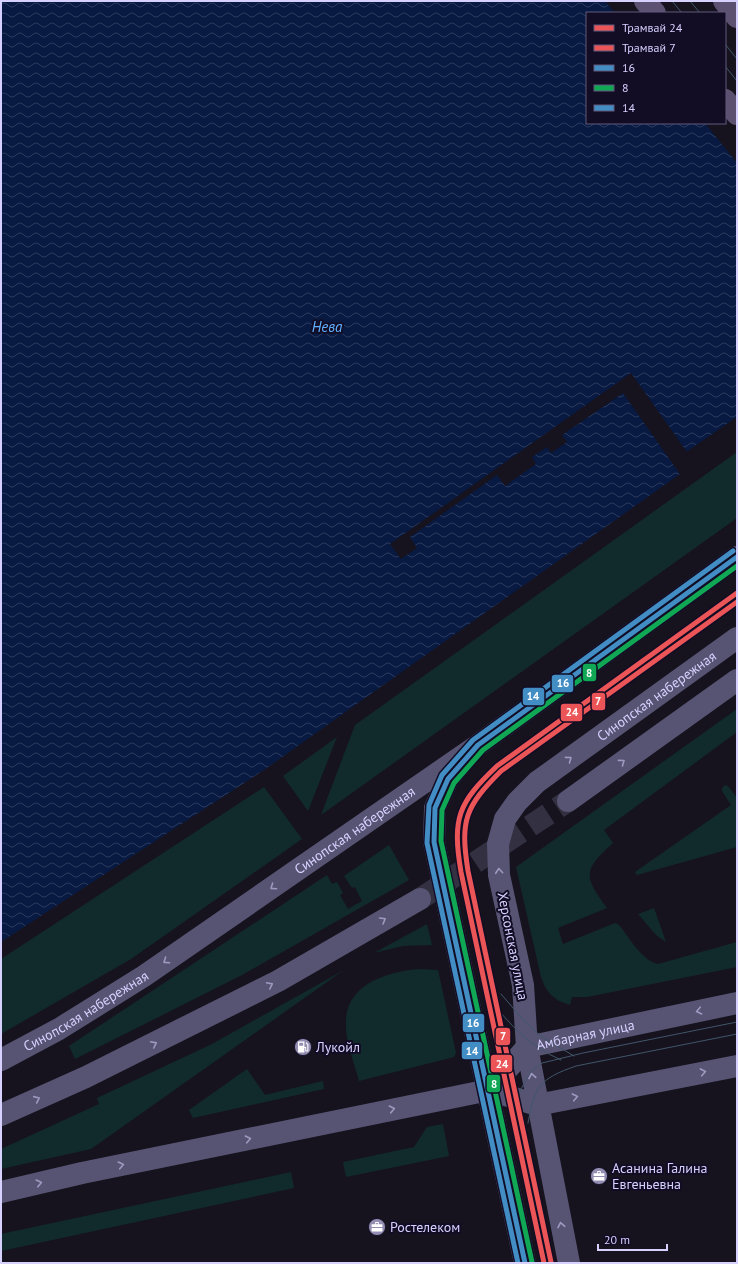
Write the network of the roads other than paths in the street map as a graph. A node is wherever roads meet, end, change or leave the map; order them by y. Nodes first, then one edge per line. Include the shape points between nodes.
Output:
1 (645, 1) edge
2 (724, 1) edge
3 (654, 12) edge
4 (737, 17) edge
5 (726, 101) edge
6 (737, 114) edge
7 (737, 557) edge
8 (737, 638) edge
9 (737, 680) edge
10 (478, 745) junction
11 (537, 782) joint
12 (568, 801) tunnel mouth
13 (420, 899) tunnel mouth
14 (737, 1003) edge
15 (527, 1047) junction
16 (1, 1060) edge
17 (737, 1066) edge
18 (489, 1090) junction
19 (537, 1105) junction
20 (1, 1114) edge
21 (1, 1192) edge
22 (525, 1263) edge
23 (569, 1263) edge

1 - 3 main road
2 - 4 main road
5 - 6 main road
7 - 10 main road, Синопская набережная
11 -> 8 main road, Синопская набережная
12 -> 9 main road
10 -> 16 main road, Синопская набережная via 144,976 59,1029
10 - 18 main road via 448,779 435,808 434,842
15 -> 11 main road, Херсонская улица via 523,985 499,875 498,844 505,819 516,802
20 -> 13 main road via 93,1074 278,981
14 -> 15 main road, Амбарная улица
15 - 18 main road, Амбарная улица
19 -> 15 main road, Херсонская улица
19 -> 17 main road
18 - 19 main road
21 -> 18 main road via 82,1173
18 - 22 main road
23 -> 19 main road, Херсонская улица

